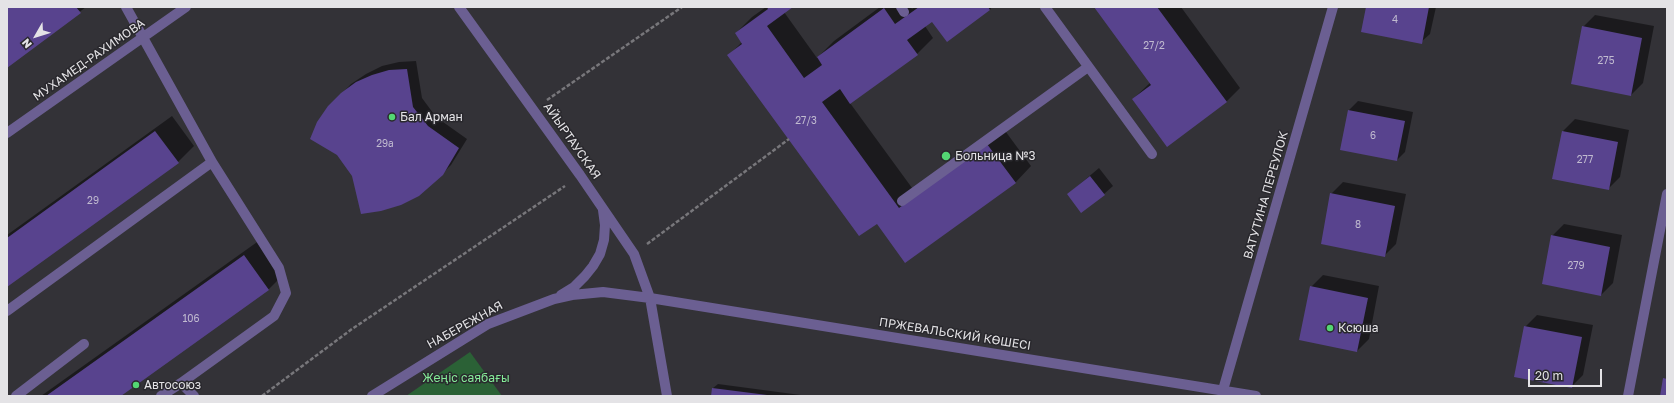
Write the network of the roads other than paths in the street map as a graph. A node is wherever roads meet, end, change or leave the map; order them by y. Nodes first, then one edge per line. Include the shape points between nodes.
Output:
1 (126, 7) edge
2 (186, 7) edge
3 (458, 7) edge
4 (1045, 7) edge
5 (1334, 7) edge
6 (143, 37) junction
7 (1088, 67) junction
8 (7, 133) edge
9 (1152, 154) dead end
10 (212, 162) junction
11 (1667, 194) edge
12 (902, 201) dead end
13 (603, 208) junction
14 (554, 298) junction
15 (650, 298) junction
16 (7, 311) edge
17 (84, 344) dead end
18 (181, 383) junction
19 (1223, 390) junction
20 (16, 396) edge
21 (161, 396) edge
22 (194, 396) edge
23 (372, 396) edge
24 (667, 396) edge
25 (1256, 396) edge
26 (1628, 396) edge

1 - 6 street
2 - 6 street, МУХАМЕД-РАХИМОВА
3 - 13 street, АЙЫРТАУСКАЯ
4 - 7 street
5 - 19 street, ВАТУТИНА ПЕРЕУЛОК
6 - 8 street, МУХАМЕД-РАХИМОВА
6 - 10 street
7 - 9 street
7 - 12 street
10 - 16 street
10 - 18 street via 279,268 286,293 274,316
11 - 26 street
13 - 14 street via 604,240 593,266 574,287
13 - 15 street, АЙЫРТАУСКАЯ via 634,254
14 - 15 street, НАБЕРЕЖНАЯ via 603,292
14 - 23 street, НАБЕРЕЖНАЯ via 488,324
15 - 19 street, ПРЖЕВАЛЬСКИЙ КӨШЕСІ
15 - 24 street, АЙЫРТАУСКАЯ
17 - 20 street
18 - 21 street
18 - 22 street
19 - 25 street, ПРЖЕВАЛЬСКИЙ КӨШЕСІ

